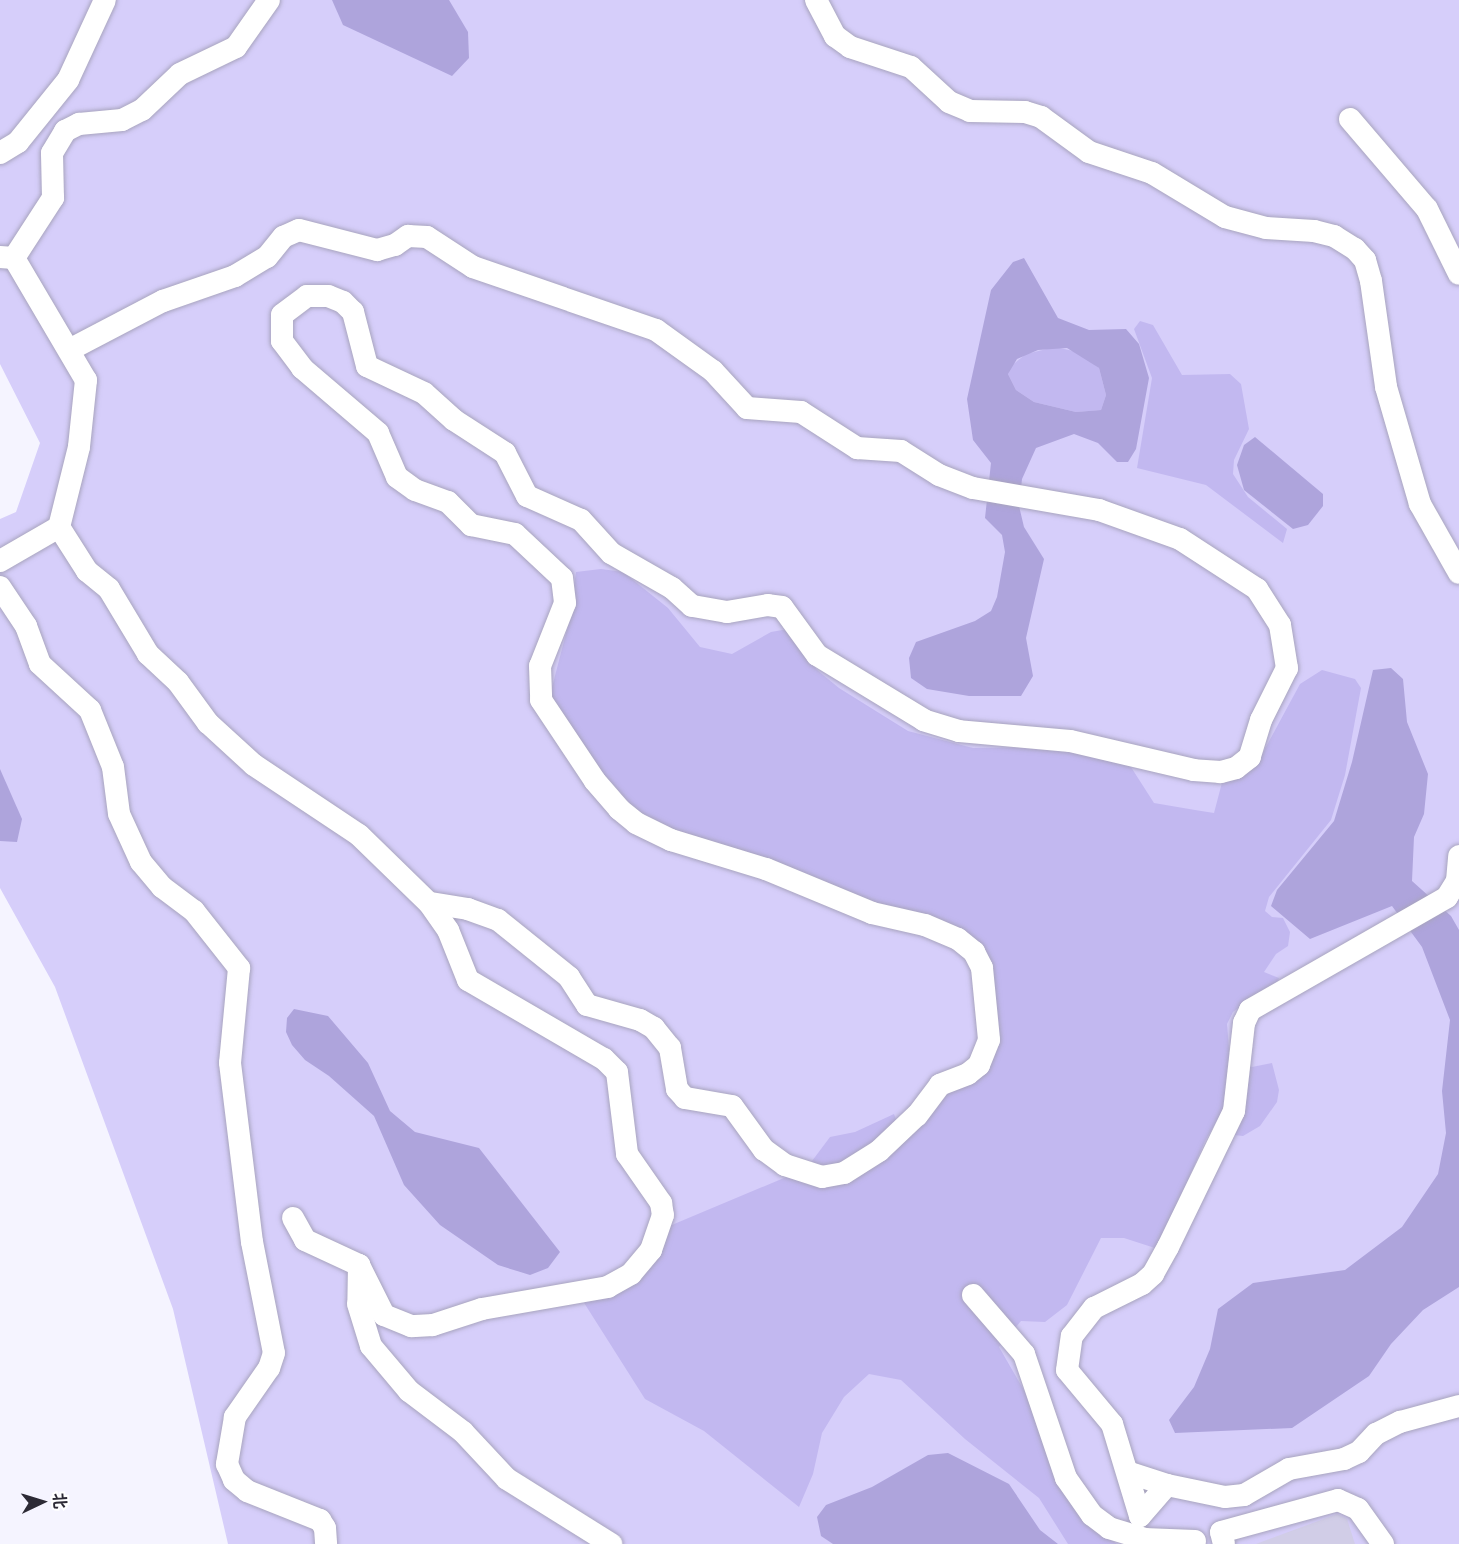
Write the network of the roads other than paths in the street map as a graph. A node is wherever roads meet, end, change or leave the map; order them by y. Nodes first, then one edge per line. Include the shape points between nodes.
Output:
1 (105, 0) edge
2 (269, 0) edge
3 (816, 0) edge
4 (1350, 119) dead end
5 (0, 153) edge
6 (7, 258) edge
7 (1459, 274) edge
8 (71, 350) junction
9 (59, 527) junction
10 (0, 561) edge
11 (1459, 573) edge
12 (0, 586) edge
13 (1459, 856) edge
14 (429, 903) junction
15 (293, 1218) dead end
16 (359, 1265) junction
17 (973, 1295) dead end
18 (1459, 1406) edge
19 (1130, 1473) junction
20 (1167, 1485) junction
21 (1222, 1538) edge
22 (1196, 1542) edge
23 (326, 1544) edge
24 (611, 1544) edge
25 (1383, 1544) edge

1 - 5 lane via 69,80 18,142
2 - 6 lane via 236,47 180,74 142,110 122,120 79,124 65,131 52,153 53,198
3 - 11 lane via 835,36 850,47 910,67 950,102 970,111 1025,112 1041,117 1089,153 1152,174 1225,217 1266,228 1324,233 1356,249 1365,260 1371,281 1386,387 1420,504
4 - 7 lane via 1427,209
6 - 8 lane
8 - 9 lane via 86,380 79,447
8 - 14 lane via 163,301 235,276 267,257 283,237 299,230 377,250 408,236 427,237 473,267 656,330 713,371 747,408 801,412 857,448 901,451 939,474 973,488 1099,510 1180,539 1257,589 1280,625 1287,668 1261,720 1250,757 1236,768 1221,772 1194,770 1070,741 959,731 924,720 818,655 782,607 768,605 727,612 692,606 672,588 611,553 581,520 527,496 505,453 454,420 424,393 367,366 353,312 328,296 307,296 282,315 282,341 302,368 378,433 397,477 415,490 448,502 471,525 515,534 562,578 566,603 540,666 541,700 595,782 619,809 636,823 671,840 766,869 872,913 925,925 958,939 974,952 982,968 989,1040 979,1065 940,1085 917,1116 879,1151 844,1173 822,1177 785,1165 764,1150 732,1106 685,1098 677,1089 670,1048 654,1028 640,1020 587,1005 569,977 498,920 468,909
9 - 10 lane
9 - 14 lane via 87,571 109,589 148,654 178,682 208,723 254,765 359,835
12 - 23 lane via 26,626 40,664 90,710 113,767 119,814 141,862 162,887 194,911 239,968 230,1064 252,1242 274,1353 235,1417 227,1464 234,1480 247,1491 320,1520
13 - 19 lane via 1457,881 1447,897 1250,1010 1244,1023 1234,1111 1153,1274 1142,1284 1094,1308 1072,1336 1067,1370 1112,1424
14 - 16 lane via 448,930 468,980 604,1059 617,1071 627,1155 661,1203 662,1225 651,1250 631,1274 608,1287 483,1309 433,1325 402,1324 384,1315
15 - 16 lane via 305,1240
16 - 24 lane via 357,1304 371,1346 408,1391 463,1432 507,1479
17 - 22 lane via 1024,1354 1066,1478 1092,1515 1109,1528 1144,1539
18 - 20 lane via 1401,1422 1376,1434 1359,1452 1344,1459 1289,1469 1244,1495 1225,1497
19 - 20 lane
19 - 20 lane via 1140,1516
21 - 22 lane
21 - 25 lane via 1338,1500 1358,1509

